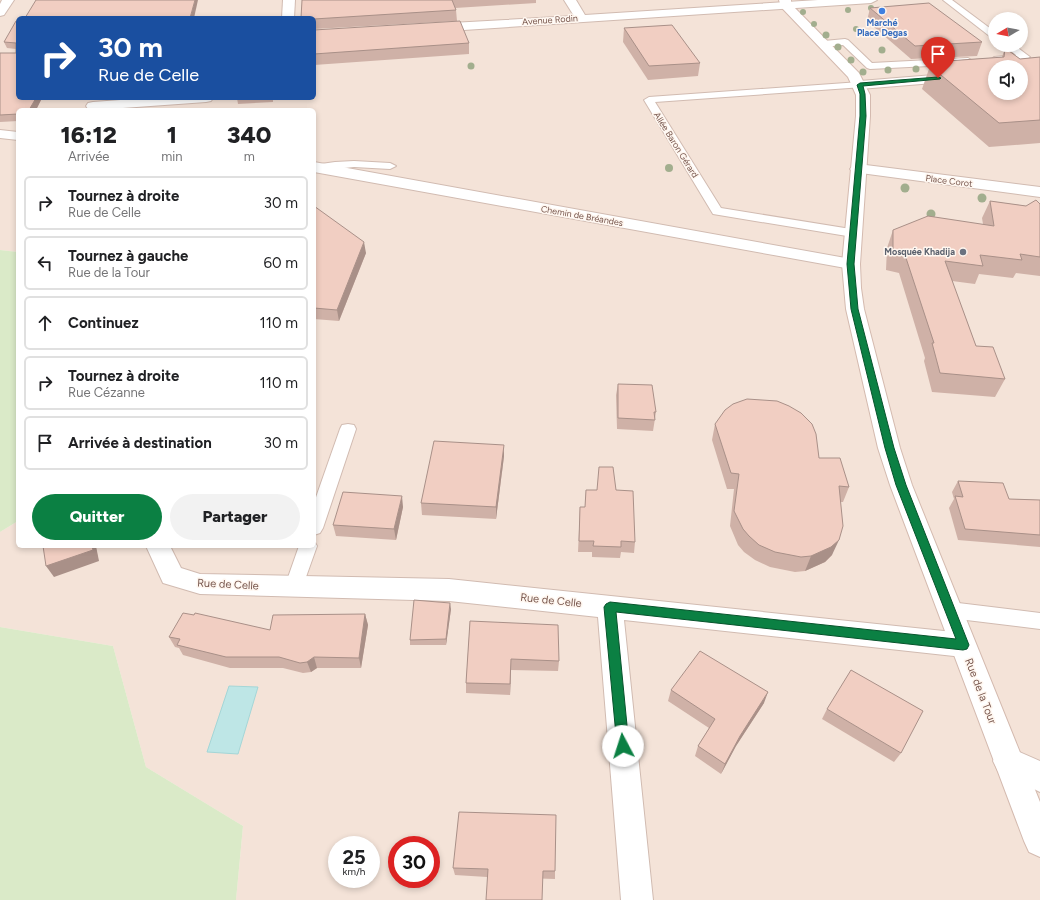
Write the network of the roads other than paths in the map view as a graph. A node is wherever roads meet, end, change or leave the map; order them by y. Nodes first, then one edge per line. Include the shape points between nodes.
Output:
1 (289, 0) edge
2 (570, 0) edge
3 (871, 0) edge
4 (947, 0) edge
5 (5, 1) edge
6 (851, 1) edge
7 (785, 2) edge
8 (0, 13) edge
9 (288, 16) edge
10 (581, 18) junction
11 (420, 28) edge
12 (988, 31) edge
13 (824, 44) junction
14 (1018, 52) edge
15 (988, 75) edge
16 (860, 85) junction
17 (178, 100) edge
18 (93, 106) dead end
19 (0, 134) edge
20 (16, 136) edge
21 (390, 166) dead end
22 (858, 169) junction
23 (316, 170) edge
24 (316, 170) edge
25 (1040, 192) edge
26 (853, 233) junction
27 (851, 264) junction
28 (348, 429) dead end
29 (316, 522) edge
30 (159, 548) edge
31 (307, 548) edge
32 (294, 586) junction
33 (610, 607) junction
34 (950, 610) junction
35 (1040, 621) edge
36 (963, 645) junction
37 (1008, 761) junction
38 (1040, 777) edge
39 (1040, 841) edge
40 (637, 900) edge

1 - 9 street
2 - 10 street
3 - 6 street, Avenue Rodin
4 - 12 lane
5 - 8 street
6 - 7 street, Avenue Rodin
7 - 10 street, Avenue Rodin
7 - 13 street
10 - 11 street, Avenue Rodin
13 - 14 lane via 845,42 870,66 1025,57
13 - 16 street
15 - 16 street
16 - 22 street, Rue de la Tour via 863,106
16 - 26 lane, Allée Baron Gérard via 649,100 717,211
17 - 18 street
19 - 20 street
21 - 23 lane via 352,163 333,164
22 - 25 street, Place Corot
22 - 26 street, Rue de la Tour
24 - 27 street, Chemin de Bréandes
26 - 27 street, Rue de la Tour
27 - 34 street, Rue de la Tour via 855,309 889,448
28 - 29 lane
30 - 32 street, Rue de Celle via 172,576 200,584
31 - 32 lane
32 - 33 street, Rue de Celle via 449,590
33 - 36 street, Rue de Celle
33 - 40 street
34 - 35 lane
34 - 36 street, Rue de la Tour
36 - 37 street, Rue de la Tour
37 - 38 street
37 - 39 street, Rue de la Tour

